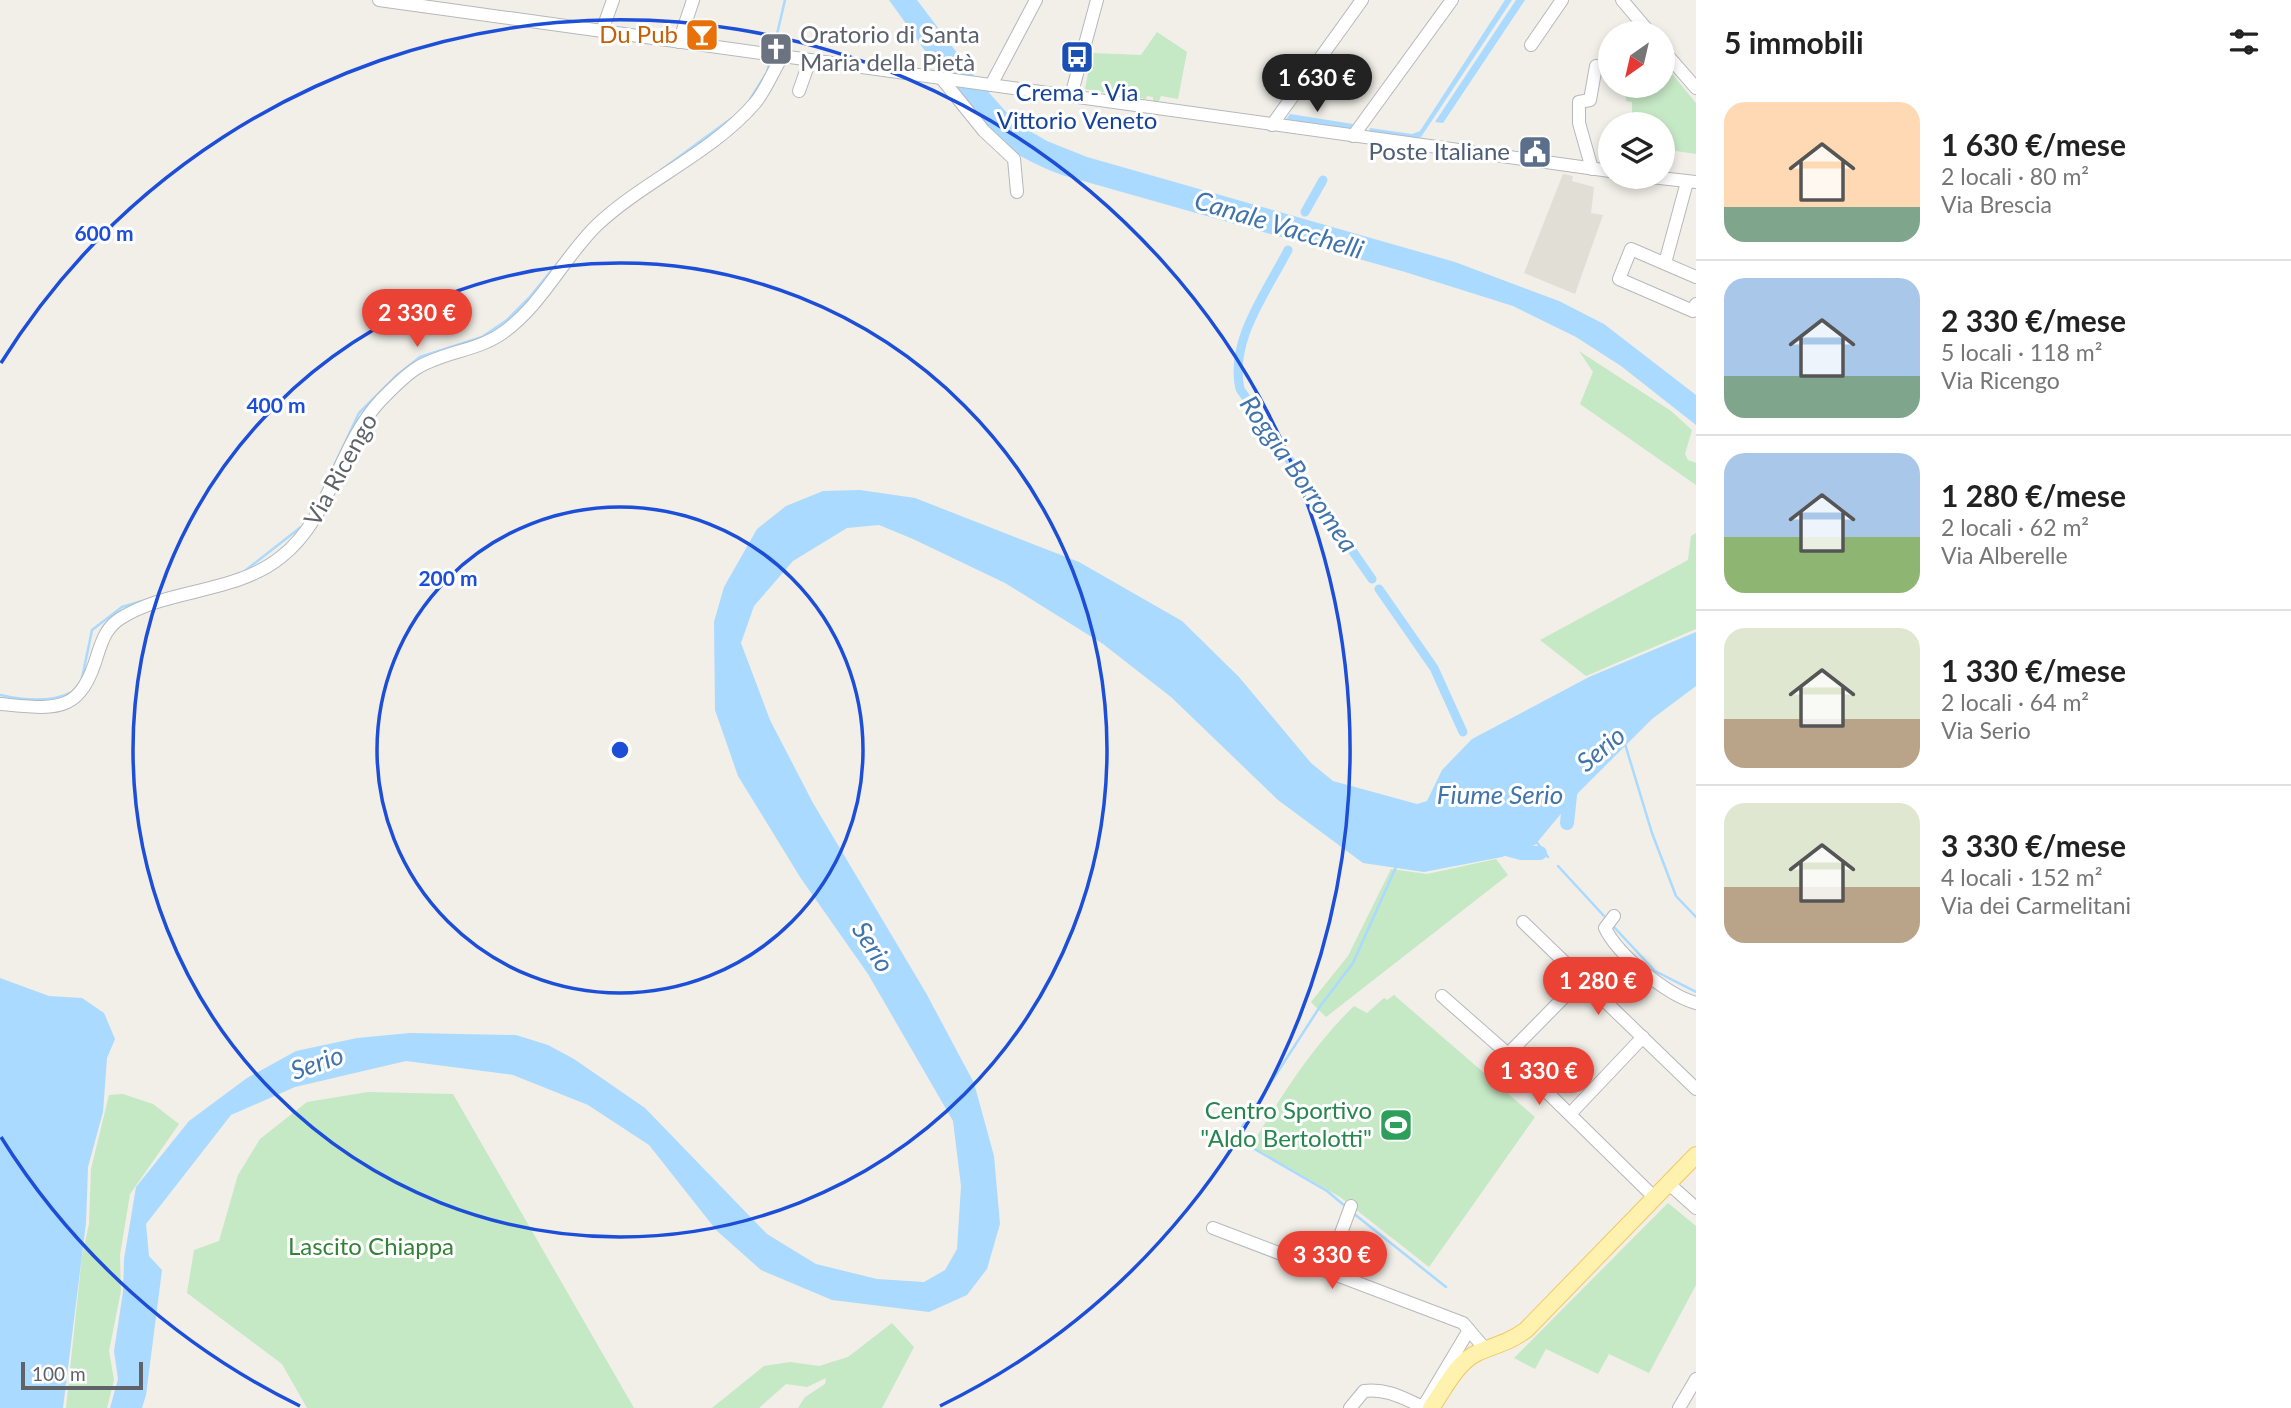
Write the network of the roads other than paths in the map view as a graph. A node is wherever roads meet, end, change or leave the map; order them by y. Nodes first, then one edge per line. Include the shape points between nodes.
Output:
1 (379, 0) edge
2 (613, 0) edge
3 (693, 0) edge
4 (1036, 0) edge
5 (1097, 0) edge
6 (1362, 0) edge
7 (1452, 0) edge
8 (1562, 0) edge
9 (1622, 0) edge
10 (1640, 21) edge
11 (602, 31) junction
12 (679, 42) junction
13 (1531, 46) dead end
14 (782, 57) junction
15 (810, 60) junction
16 (1675, 63) edge
17 (1596, 66) dead end
18 (944, 79) junction
19 (987, 85) junction
20 (1696, 88) edge
21 (799, 91) dead end
22 (1071, 96) junction
23 (1272, 125) junction
24 (1353, 136) junction
25 (1592, 169) junction
26 (1598, 170) edge
27 (1692, 182) edge
28 (1017, 192) dead end
29 (1665, 263) junction
30 (1696, 277) edge
31 (1696, 304) edge
32 (0, 704) edge
33 (1614, 916) dead end
34 (1522, 922) dead end
35 (1583, 978) junction
36 (1442, 996) dead end
37 (1696, 1003) edge
38 (1643, 1037) junction
39 (1508, 1054) junction
40 (1696, 1089) edge
41 (1570, 1114) junction
42 (1696, 1155) edge
43 (1668, 1183) junction
44 (1654, 1197) junction
45 (1696, 1208) edge
46 (1349, 1210) dead end
47 (1213, 1228) dead end
48 (1327, 1271) junction
49 (1469, 1330) junction
50 (1486, 1350) junction
51 (1460, 1359) junction
52 (1695, 1384) edge
53 (1350, 1408) edge
54 (1432, 1408) edge
55 (1679, 1408) edge

1 - 11 street
2 - 11 street
3 - 12 street
4 - 19 street
5 - 22 street
6 - 23 street
7 - 24 street
8 - 13 street
9 - 10 street
11 - 12 street
12 - 14 street
14 - 15 street
14 - 32 street, Via Ricengo via 756,102 596,227 502,334 417,367 381,401 351,442 310,526 279,559 251,575 141,608 120,619 106,631 92,678 79,696 39,708
15 - 18 street
15 - 21 street
16 - 20 street
17 - 25 street via 1590,100 1579,102 1579,122
18 - 19 street
18 - 28 street via 984,131 1014,159
19 - 22 street
22 - 23 street
23 - 24 street
24 - 25 street
25 - 26 street
27 - 29 street
29 - 30 street
29 - 31 street via 1631,249 1619,279 1693,311
33 - 37 street via 1605,928 1619,946 1661,986
34 - 35 street
35 - 38 street
35 - 39 street
36 - 39 street
38 - 40 street
38 - 41 street
39 - 41 street
41 - 44 street
42 - 43 main road
43 - 44 main road
43 - 45 street
44 - 50 main road via 1526,1329 1508,1343
46 - 48 street
47 - 48 street
48 - 49 street via 1463,1323
49 - 50 street
49 - 51 street
50 - 51 main road
51 - 53 street via 1423,1407 1374,1389 1364,1391
51 - 54 main road
52 - 55 street

